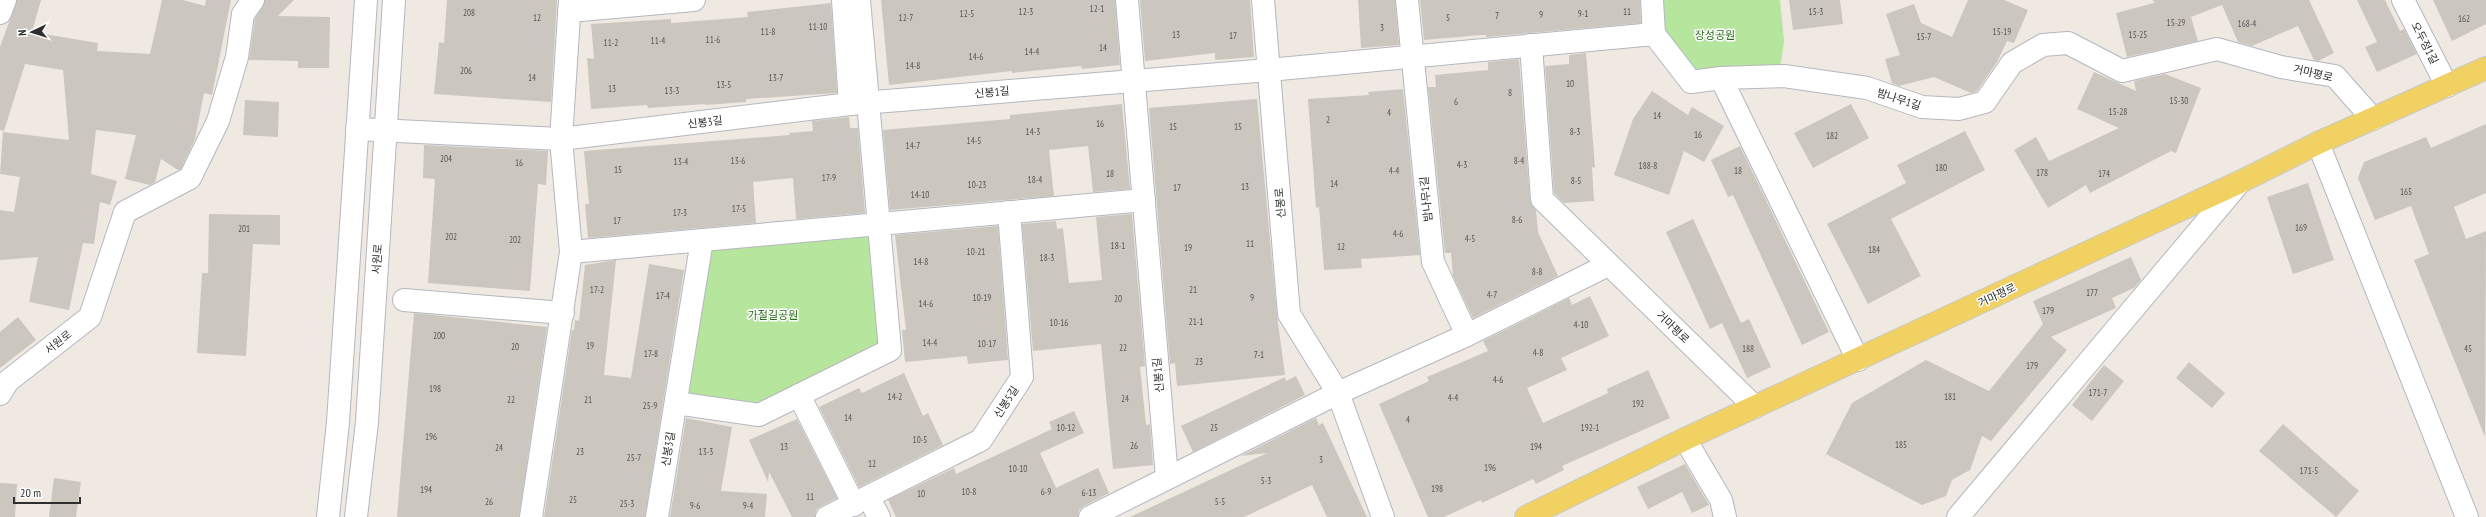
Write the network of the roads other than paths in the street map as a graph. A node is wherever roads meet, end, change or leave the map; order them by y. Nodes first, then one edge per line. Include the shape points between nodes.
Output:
1 (5, 0) edge
2 (253, 0) edge
3 (366, 0) edge
4 (394, 0) edge
5 (694, 0) edge
6 (843, 0) edge
7 (859, 0) edge
8 (1127, 0) edge
9 (1263, 0) edge
10 (1407, 0) edge
11 (1652, 0) edge
12 (2403, 0) edge
13 (570, 6) edge
14 (0, 13) edge
15 (1654, 34) junction
16 (1531, 45) junction
17 (2235, 54) joint
18 (1411, 56) junction
19 (2486, 68) edge
20 (1269, 70) junction
21 (1721, 78) junction
22 (1134, 80) junction
23 (2446, 86) junction
24 (850, 104) junction
25 (2373, 120) junction
26 (357, 128) junction
27 (385, 130) junction
28 (561, 139) junction
29 (2318, 143) junction
30 (2240, 182) junction
31 (1144, 200) junction
32 (1009, 212) junction
33 (879, 223) junction
34 (702, 240) junction
35 (571, 252) junction
36 (1608, 265) junction
37 (404, 300) dead end
38 (563, 313) junction
39 (1467, 335) junction
40 (1858, 360) junction
41 (1338, 393) junction
42 (0, 394) edge
43 (799, 395) junction
44 (676, 403) junction
45 (1755, 407) junction
46 (1685, 439) junction
47 (1167, 478) junction
48 (861, 501) junction
49 (1723, 509) edge
50 (328, 517) edge
51 (356, 517) edge
52 (531, 517) edge
53 (658, 517) edge
54 (827, 517) edge
55 (879, 517) edge
56 (1090, 517) edge
57 (1383, 517) edge
58 (1526, 517) edge
59 (1738, 517) edge
60 (1958, 517) edge
61 (2466, 517) edge

1 - 14 street
2 - 42 street, 서원로 via 243,14 237,57 218,121 190,178 125,212 90,317 8,381
3 - 26 street
4 - 27 street, 서원로
5 - 13 street
6 - 24 street
7 - 33 street
8 - 22 street, 신봉1길
9 - 20 street, 신봉로
10 - 18 street, 밤나무1길
11 - 15 street
12 - 23 street, 오두정1길
13 - 28 street
15 - 16 street
15 - 21 street, 밤나무1길 via 1691,82
16 - 18 street
16 - 36 street via 1542,199
17 - 21 street, 밤나무1길 via 2217,49 2122,71 2068,43 2043,45 2012,63 1986,102 1959,109 1922,107 1867,88 1784,76
17 - 25 street, 거마평로 via 2281,67 2335,76
18 - 20 street
18 - 39 street, 밤나무1길 via 1432,262
19 - 23 main road, 거마평로
20 - 22 street
20 - 41 street, 신봉로 via 1289,314
21 - 40 street
22 - 24 street, 신봉1길
22 - 31 street, 신봉1길
23 - 25 main road, 거마평로
24 - 28 street, 신봉3길
25 - 29 main road, 거마평로
26 - 27 street, 신봉3길
26 - 50 street via 338,422
27 - 28 street, 신봉3길
27 - 51 street, 서원로 via 367,422
28 - 35 street
29 - 30 main road, 거마평로
29 - 61 street
30 - 40 main road, 거마평로
30 - 60 street, 거마평로
31 - 32 street
31 - 47 street, 신봉1길
32 - 33 street
32 - 48 street, 신봉5길 via 1022,378 981,440
33 - 34 street
33 - 43 street via 890,350
34 - 35 street
34 - 44 street, 신봉3길
35 - 38 street
36 - 39 street
36 - 45 street, 거마평로
37 - 38 street
38 - 52 street
39 - 41 street
40 - 45 main road, 거마평로
41 - 47 street
41 - 57 street, 신봉로
43 - 44 street via 759,415
43 - 48 street
44 - 53 street, 신봉3길
45 - 46 main road, 거마평로
46 - 49 street
46 - 58 main road, 거마평로
47 - 56 street
48 - 54 street, 신봉5길
48 - 55 street
49 - 59 street

